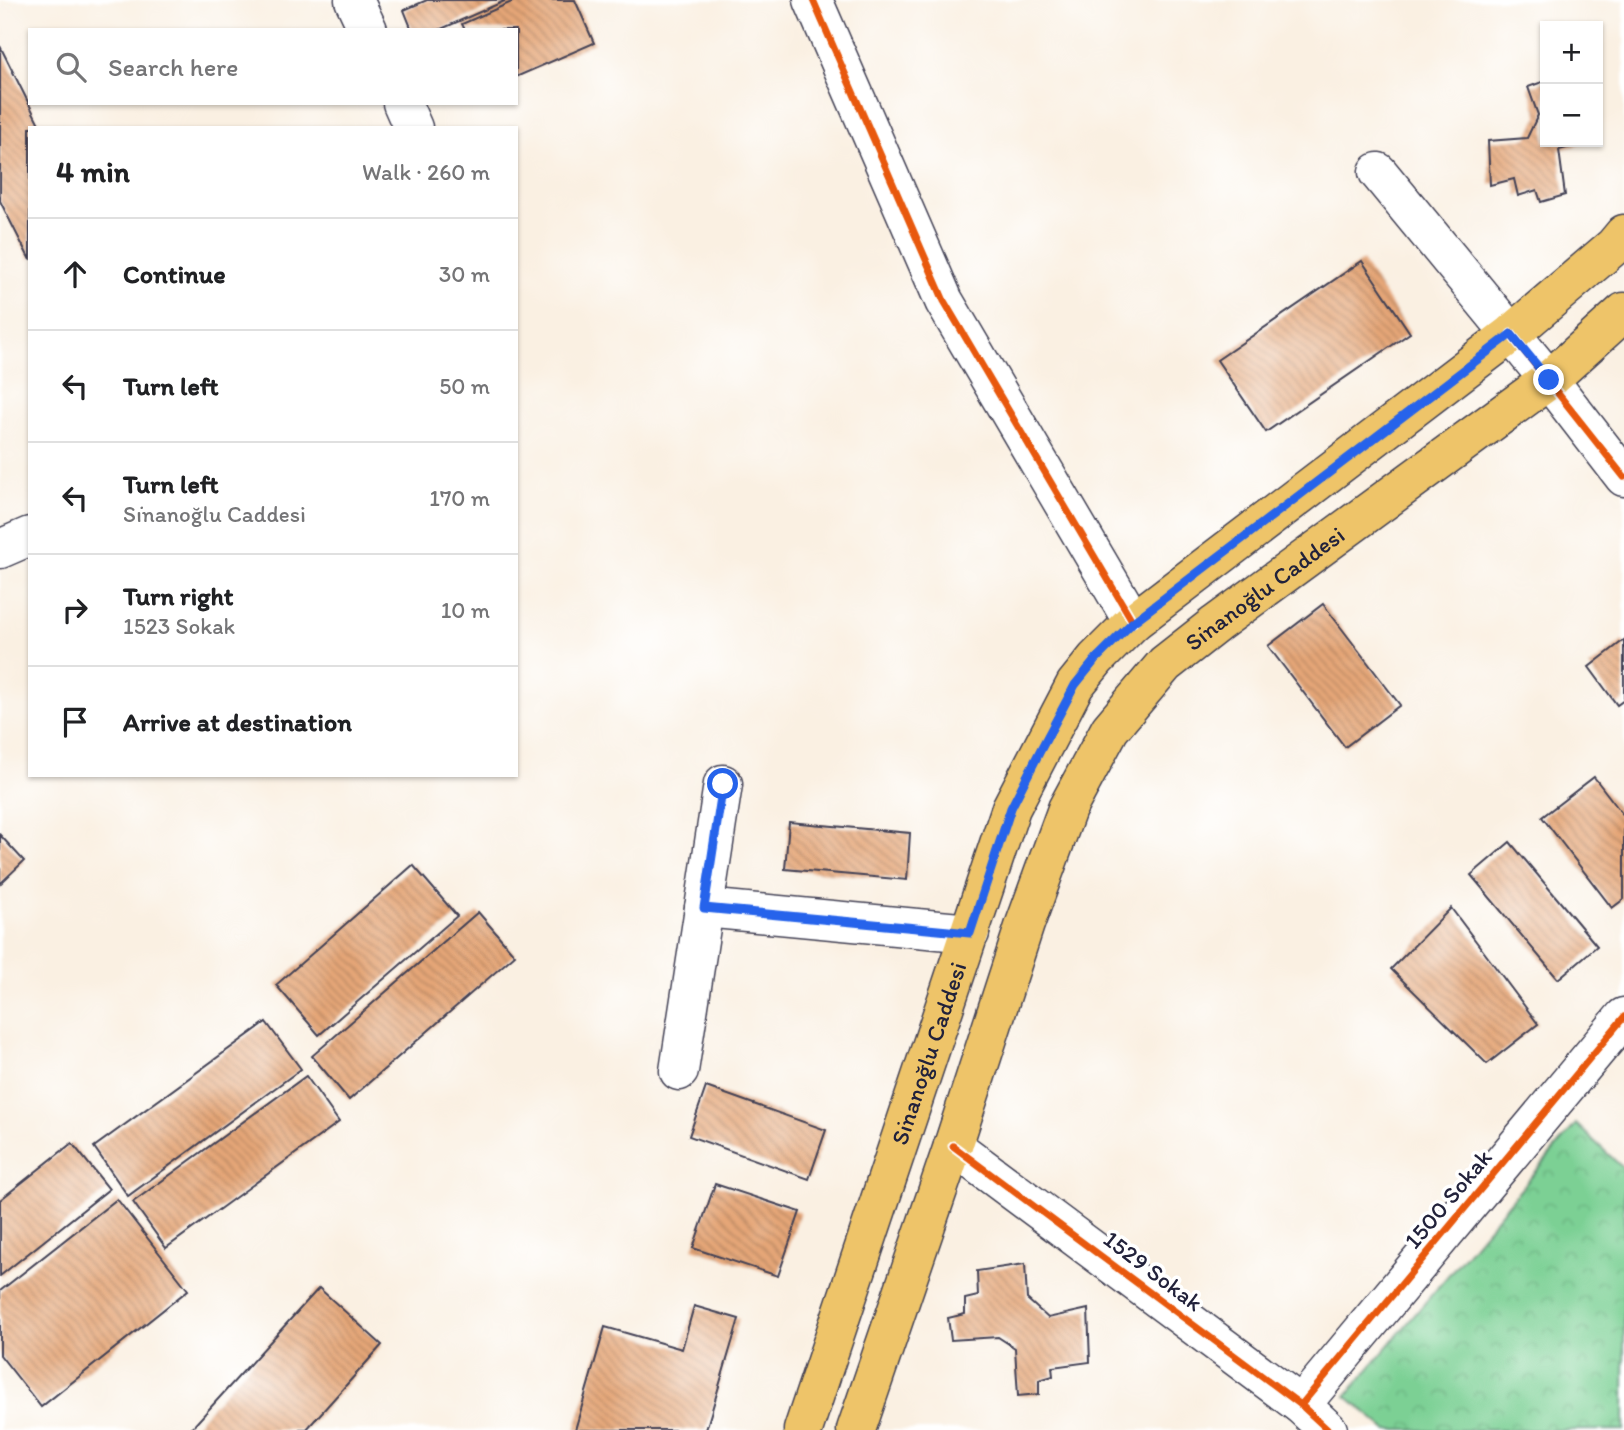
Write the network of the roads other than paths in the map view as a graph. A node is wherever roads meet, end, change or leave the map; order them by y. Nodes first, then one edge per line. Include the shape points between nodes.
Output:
1 (354, 0) edge
2 (813, 0) edge
3 (367, 28) edge
4 (403, 105) edge
5 (412, 126) edge
6 (1378, 172) dead end
7 (1624, 234) edge
8 (1624, 312) edge
9 (1511, 334) junction
10 (1549, 380) junction
11 (1624, 477) edge
12 (28, 537) edge
13 (0, 550) edge
14 (1133, 622) junction
15 (723, 784) dead end
16 (704, 908) junction
17 (970, 933) junction
18 (1624, 1017) edge
19 (679, 1071) dead end
20 (953, 1146) junction
21 (1315, 1418) edge
22 (803, 1430) edge
23 (856, 1430) edge

1 - 3 street
2 - 14 street via 944,301
4 - 5 street
6 - 9 street
7 - 9 main road, Si̇nanoğlu Caddesi
8 - 10 main road, Si̇nanoğlu Caddesi
9 - 10 street
9 - 14 main road, Si̇nanoğlu Caddesi
10 - 11 street
10 - 20 main road, Si̇nanoğlu Caddesi via 1216,624 1166,664 1110,729 1067,809
12 - 13 street
14 - 17 main road, Si̇nanoğlu Caddesi via 1075,685 1041,749 1011,808
15 - 16 street
16 - 17 street
16 - 19 street
17 - 22 main road, Si̇nanoğlu Caddesi
18 - 21 street, 1500 Sokak
20 - 21 street, 1529 Sokak
20 - 23 main road, Si̇nanoğlu Caddesi

